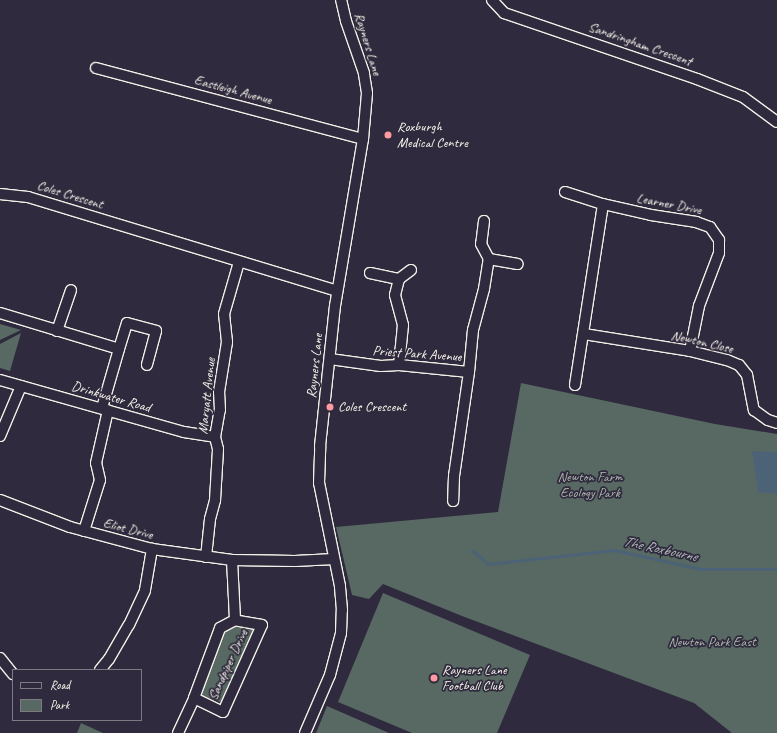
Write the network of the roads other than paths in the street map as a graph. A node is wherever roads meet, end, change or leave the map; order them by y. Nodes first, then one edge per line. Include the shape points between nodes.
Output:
1 (341, 0) edge
2 (492, 0) edge
3 (96, 68) dead end
4 (777, 122) edge
5 (363, 139) junction
6 (565, 192) dead end
7 (0, 194) edge
8 (603, 204) junction
9 (484, 221) dead end
10 (489, 259) junction
11 (239, 262) junction
12 (518, 264) dead end
13 (411, 270) dead end
14 (370, 273) dead end
15 (399, 279) junction
16 (71, 290) dead end
17 (338, 291) junction
18 (0, 313) edge
19 (57, 331) junction
20 (584, 334) junction
21 (119, 349) junction
22 (690, 351) junction
23 (330, 359) junction
24 (147, 365) dead end
25 (399, 365) junction
26 (469, 372) junction
27 (0, 380) edge
28 (575, 385) dead end
29 (21, 386) junction
30 (105, 409) junction
31 (777, 423) edge
32 (0, 436) edge
33 (215, 437) junction
34 (0, 500) edge
35 (452, 501) dead end
36 (84, 531) junction
37 (152, 550) junction
38 (206, 557) junction
39 (334, 559) junction
40 (232, 560) junction
41 (235, 620) junction
42 (0, 658) edge
43 (101, 669) edge
44 (12, 673) edge
45 (194, 698) junction
46 (178, 733) edge
47 (305, 733) edge

1 - 5 street, Rayners Lane via 364,73 367,93
2 - 4 street, Sandringham Crescent via 504,13 697,78 743,97
3 - 5 street, Eastleigh Avenue
5 - 17 street, Rayners Lane
6 - 8 street, Learner Drive
7 - 11 street, Coles Crescent via 28,197
8 - 20 street
8 - 22 street, Learner Drive via 696,222 710,227 719,240 719,253 699,306
9 - 10 street via 480,244
10 - 12 street
10 - 26 street via 473,330
11 - 17 street, Coles Crescent
11 - 33 street, Maryatt Avenue via 224,314 227,342
13 - 15 street
14 - 15 street
15 - 25 street via 395,295 403,325
16 - 19 street
17 - 23 street, Rayners Lane
18 - 19 street
19 - 21 street
20 - 22 street, Newton Close
20 - 28 street
21 - 24 street via 127,323 156,332
21 - 30 street
22 - 31 street, Newton Close via 739,365 747,375 754,410
23 - 25 street, Priest Park Avenue via 381,366
23 - 39 street, Rayners Lane via 320,446 319,483
25 - 26 street, Priest Park Avenue
26 - 35 street, Priest Park Avenue
27 - 29 street, Drinkwater Road
29 - 30 street, Drinkwater Road
29 - 32 street
30 - 33 street, Drinkwater Road via 184,432
30 - 36 street via 96,463 100,480
33 - 38 street, Maryatt Avenue via 218,449 215,500
34 - 36 street, Eliot Drive
36 - 37 street, Eliot Drive
37 - 38 street, Eliot Drive
37 - 43 street via 144,590 129,625
38 - 40 street, Eliot Drive
39 - 40 street, Eliot Drive
39 - 47 street, Rayners Lane via 340,586 341,633 330,675
40 - 41 street, Sandpiper Drive
41 - 45 street via 220,628
41 - 45 street, Sandpiper Drive via 262,625 224,712
42 - 44 street
45 - 46 street, Sandpiper Drive

